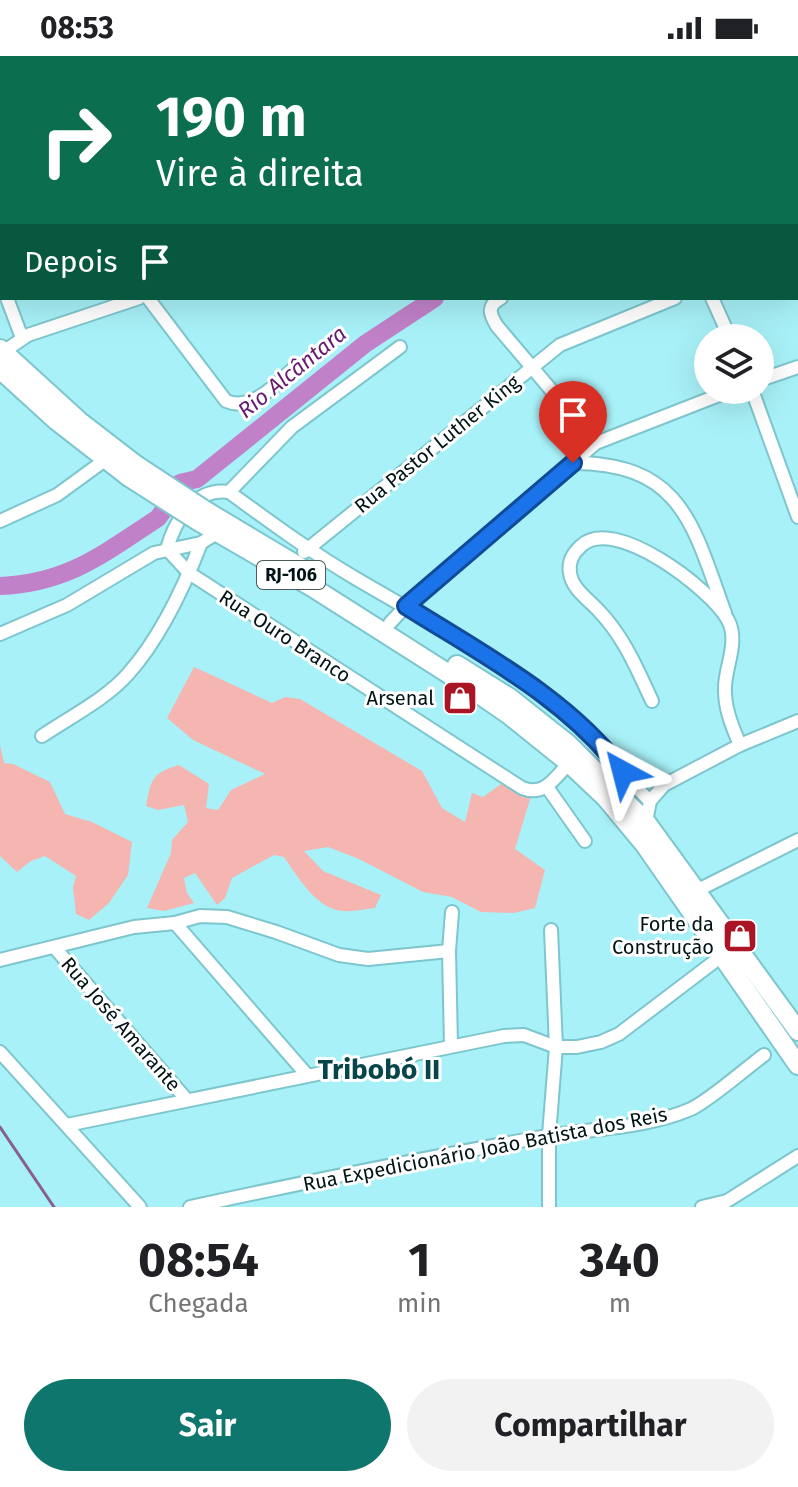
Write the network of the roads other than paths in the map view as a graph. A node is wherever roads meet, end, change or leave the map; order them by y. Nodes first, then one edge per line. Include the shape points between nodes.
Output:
1 (8, 300) edge
2 (133, 300) edge
3 (150, 300) edge
4 (497, 300) edge
5 (670, 300) edge
6 (713, 300) edge
7 (724, 324) edge
8 (22, 338) junction
9 (400, 347) dead end
10 (1, 357) edge
11 (532, 367) junction
12 (798, 367) edge
13 (294, 368) dead end
14 (774, 375) edge
15 (696, 404) edge
16 (757, 404) edge
17 (596, 443) junction
18 (105, 460) junction
19 (573, 463) junction
20 (133, 471) junction
21 (229, 492) junction
22 (202, 516) junction
23 (798, 517) edge
24 (0, 521) edge
25 (209, 538) junction
26 (167, 549) junction
27 (308, 549) junction
28 (293, 562) junction
29 (189, 573) junction
30 (406, 606) junction
31 (728, 620) junction
32 (390, 623) junction
33 (0, 634) edge
34 (518, 677) junction
35 (510, 698) junction
36 (652, 701) dead end
37 (798, 721) edge
38 (42, 736) dead end
39 (740, 745) junction
40 (569, 763) junction
41 (547, 787) junction
42 (650, 801) junction
43 (646, 822) junction
44 (585, 841) dead end
45 (796, 846) edge
46 (696, 891) junction
47 (452, 912) dead end
48 (175, 923) junction
49 (551, 930) dead end
50 (55, 948) junction
51 (449, 951) junction
52 (723, 955) junction
53 (0, 960) edge
54 (798, 1031) edge
55 (451, 1046) junction
56 (556, 1047) junction
57 (0, 1052) edge
58 (764, 1055) dead end
59 (798, 1065) edge
60 (307, 1075) junction
61 (187, 1100) junction
62 (67, 1125) junction
63 (549, 1135) junction
64 (798, 1156) edge
65 (709, 1206) edge
66 (140, 1207) edge
67 (190, 1207) edge
68 (549, 1207) edge

1 - 8 street
2 - 8 street
3 - 13 street via 226,401 249,402
4 - 11 street via 490,315
5 - 11 street, Rua Pastor Luther King via 560,345
6 - 7 street
8 - 10 street
9 - 21 street via 292,427
10 - 18 highway, RJ-106
10 - 20 highway, RJ-106
11 - 17 street
11 - 27 street, Rua Pastor Luther King
12 - 14 street
15 - 17 street
16 - 23 street
17 - 19 street
18 - 20 highway, RJ-106
18 - 24 street via 57,495
19 - 30 street
19 - 31 street via 602,463 662,486 692,527
20 - 22 highway, RJ-106, bridge
21 - 26 street via 207,492 197,498 171,534
21 - 27 street
22 - 25 highway, RJ-106
22 - 28 highway, RJ-106
25 - 26 street
25 - 29 street
25 - 40 highway, RJ-106 via 312,587 463,683
26 - 29 street, Rua Ouro Branco
26 - 33 street via 67,605
27 - 28 street, Rua Pastor Luther King
27 - 30 street
28 - 32 highway, RJ-106
29 - 38 street via 128,674
29 - 41 street, Rua Ouro Branco via 522,788
30 - 32 street
30 - 34 street
31 - 36 street via 680,572 644,551 602,536 586,540 576,550 570,576 624,642
31 - 39 street via 732,644 726,710
32 - 35 highway, RJ-106
34 - 35 street
34 - 42 street via 581,724
35 - 43 highway, RJ-106 via 568,744
37 - 39 street
39 - 42 street via 664,785
40 - 41 street
40 - 52 highway, RJ-106 via 645,845
41 - 44 street
42 - 43 street
43 - 46 highway, RJ-106
45 - 46 street
46 - 54 highway, RJ-106
47 - 51 street
48 - 50 street via 134,927
48 - 51 street via 200,916 227,917 339,955 368,959
48 - 60 street
49 - 56 street
50 - 53 street
50 - 61 street, Rua José Amarante
51 - 55 street
52 - 56 street via 619,1034 577,1047
52 - 59 highway, RJ-106
55 - 56 street via 524,1035
55 - 60 street
56 - 63 street
57 - 62 street
58 - 63 street, Rua Expedicionário João Batista dos Reis via 692,1108 653,1120
60 - 61 street
61 - 62 street
62 - 66 street
63 - 67 street, Rua Expedicionário João Batista dos Reis
63 - 68 street
64 - 65 street via 727,1201

